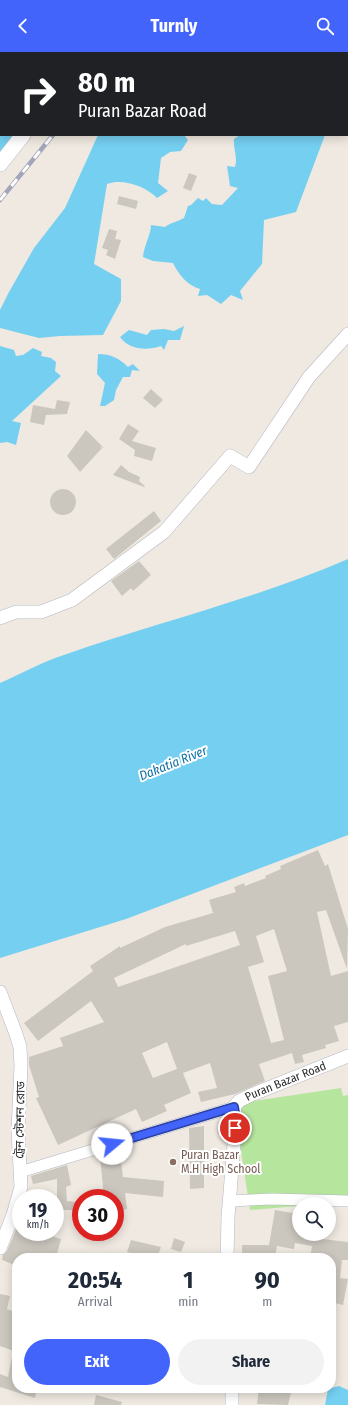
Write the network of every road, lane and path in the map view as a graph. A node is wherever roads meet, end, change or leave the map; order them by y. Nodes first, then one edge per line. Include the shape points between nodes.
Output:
1 (22, 136) edge
2 (0, 164) edge
3 (348, 334) edge
4 (0, 618) edge
5 (0, 992) edge
6 (348, 1056) edge
7 (234, 1107) junction
8 (20, 1172) junction
9 (230, 1201) junction
10 (348, 1201) edge
11 (0, 1248) edge
12 (227, 1253) edge
13 (232, 1393) edge
14 (232, 1405) edge

1 - 2 main road
3 - 4 street via 309,378 249,467 230,456 164,532 72,600 42,612 16,612
5 - 8 street, ট্রেন স্টেশন রোড via 20,1047
6 - 7 street, Puran Bazar Road via 251,1095 239,1101
7 - 8 street
7 - 9 street, Puran Bazar Road via 236,1120
8 - 11 street, ট্রেন স্টেশন রোড via 21,1187
9 - 10 street
9 - 12 street, Puran Bazar Road
13 - 14 street

